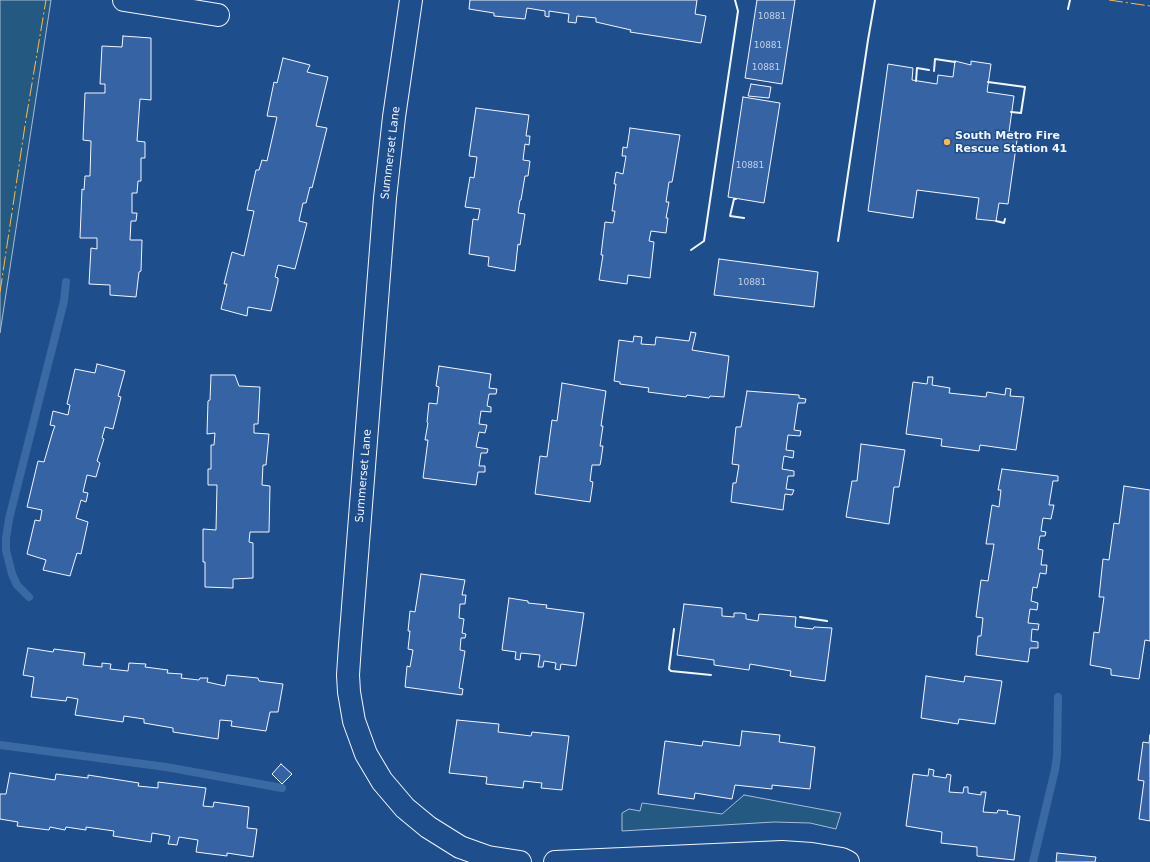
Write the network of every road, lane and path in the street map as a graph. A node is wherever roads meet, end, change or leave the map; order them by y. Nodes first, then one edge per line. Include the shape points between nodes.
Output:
1 (124, 0) edge
2 (411, 0) edge
3 (218, 15) dead end
4 (520, 862) edge
5 (555, 862) edge
6 (848, 862) edge

1 - 3 street
2 - 4 street, Summerset Lane via 394,117 386,198 348,692 354,721 366,754 382,782 405,808 428,827 460,847 488,857
5 - 6 street via 782,852 812,854

